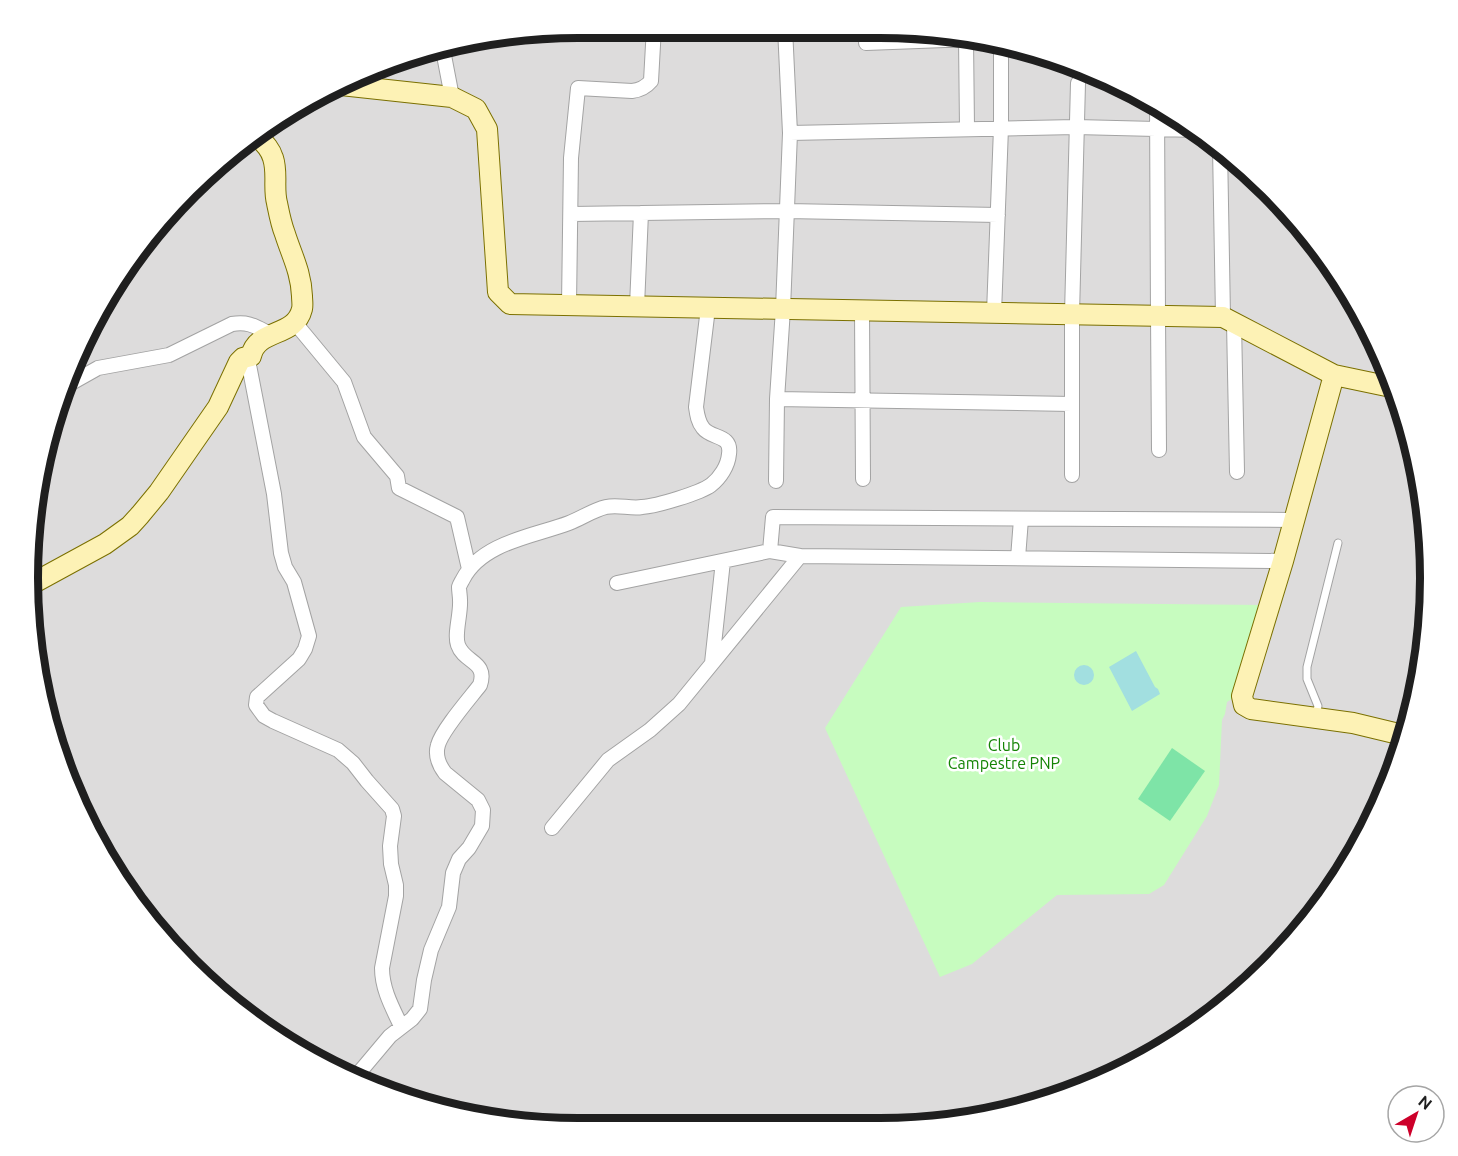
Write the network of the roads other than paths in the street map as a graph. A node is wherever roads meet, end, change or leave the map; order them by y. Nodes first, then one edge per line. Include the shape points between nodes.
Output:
1 (653, 38) edge
2 (785, 38) edge
3 (890, 38) edge
4 (866, 43) dead end
5 (968, 45) edge
6 (1001, 52) edge
7 (444, 55) edge
8 (374, 80) edge
9 (1078, 83) dead end
10 (452, 97) junction
11 (1157, 114) edge
12 (1077, 127) junction
13 (1000, 128) junction
14 (967, 129) junction
15 (1157, 129) junction
16 (1181, 130) edge
17 (790, 133) junction
18 (261, 140) edge
19 (1221, 159) edge
20 (788, 211) junction
21 (640, 213) junction
22 (571, 214) junction
23 (998, 214) junction
24 (569, 305) junction
25 (637, 306) junction
26 (708, 308) junction
27 (783, 309) junction
28 (862, 310) junction
29 (994, 313) junction
30 (1072, 314) junction
31 (1158, 316) junction
32 (1228, 320) junction
33 (296, 324) junction
34 (270, 334) junction
35 (251, 356) junction
36 (1334, 375) junction
37 (75, 381) edge
38 (1385, 386) edge
39 (777, 399) junction
40 (862, 401) junction
41 (1072, 404) junction
42 (1160, 450) dead end
43 (1237, 472) dead end
44 (1072, 475) dead end
45 (863, 479) dead end
46 (776, 481) dead end
47 (1021, 519) junction
48 (1294, 520) junction
49 (1338, 543) dead end
50 (770, 551) junction
51 (800, 555) junction
52 (1018, 558) junction
53 (723, 561) junction
54 (1283, 561) junction
55 (469, 569) junction
56 (38, 581) edge
57 (617, 583) dead end
58 (712, 663) junction
59 (1315, 718) junction
60 (1398, 733) edge
61 (552, 828) dead end
62 (400, 1026) junction
63 (360, 1072) edge

1 - 22 street via 648,85 632,91 578,88 571,158
2 - 17 street
3 - 4 street
5 - 14 street
6 - 13 street
7 - 10 street
8 - 10 street
9 - 12 street
10 - 24 street via 476,109 488,129 498,291 510,304
11 - 15 street
12 - 13 street
12 - 15 street
12 - 30 street
13 - 14 street
13 - 23 street
14 - 17 street
15 - 16 street
15 - 31 street
17 - 20 street
18 - 33 street via 276,168 274,192 302,280 303,308
19 - 32 street
20 - 21 street
20 - 23 street
20 - 27 street
21 - 22 street
21 - 25 street
22 - 24 street
23 - 29 street
24 - 25 street
25 - 26 street
26 - 27 street
26 - 55 street via 696,407 704,430 728,444 726,466 717,479 705,488 653,506 603,507 506,544
27 - 28 street
27 - 39 street
28 - 29 street
28 - 40 street
29 - 30 street
30 - 31 street
30 - 41 street
31 - 32 street
31 - 42 street
32 - 36 street
32 - 43 street
33 - 34 street
33 - 55 street via 344,382 364,437 397,476 399,488 457,517
34 - 35 street via 253,348
34 - 37 street via 242,322 232,324 169,355 98,368
35 - 56 street via 239,362 218,407 159,492 130,526
35 - 62 street via 249,365 281,553 294,582 309,636 299,659 257,697 256,705 273,721 338,750 392,809 390,846 396,896 382,974
36 - 38 street
36 - 48 street
39 - 40 street
39 - 46 street
40 - 41 street
40 - 45 street
41 - 44 street
47 - 48 street
47 - 50 street via 772,517
47 - 52 street
48 - 54 street
49 - 59 lane via 1307,667 1318,706
50 - 51 street
50 - 53 street
51 - 52 street
51 - 58 street
52 - 54 street
53 - 57 street
53 - 58 street
54 - 59 street via 1242,696 1244,705 1251,709
55 - 62 street via 459,588 456,636 462,653 479,667 482,681 440,740 437,754 445,773 478,800 484,821 453,873 448,907 427,965 420,1009
58 - 61 street via 679,704 608,760
59 - 60 street
62 - 63 street

